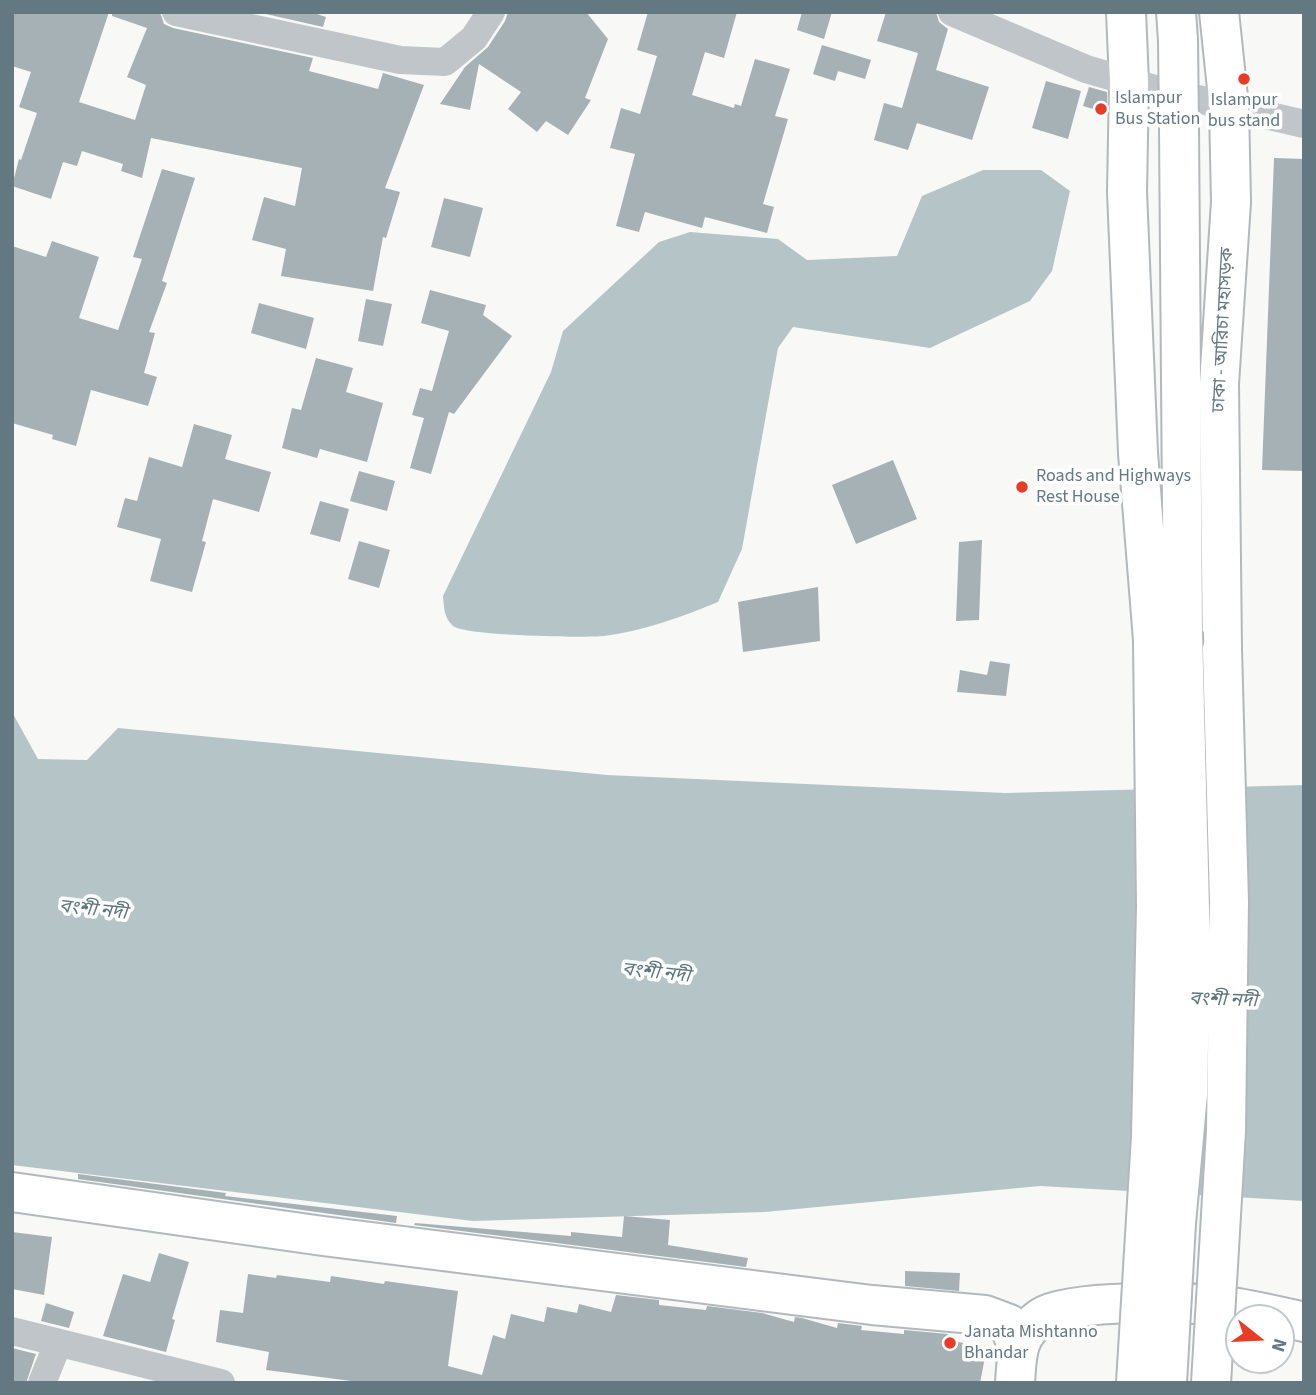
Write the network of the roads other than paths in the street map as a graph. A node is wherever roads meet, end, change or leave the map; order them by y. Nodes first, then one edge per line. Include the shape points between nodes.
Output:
1 (176, 12) edge
2 (491, 12) edge
3 (952, 12) edge
4 (1126, 12) edge
5 (1219, 12) edge
6 (1177, 26) edge
7 (1129, 82) junction
8 (1230, 107) junction
9 (1304, 124) edge
10 (1168, 636) junction
11 (12, 1192) edge
12 (1304, 1322) edge
13 (12, 1331) edge
14 (58, 1343) junction
15 (1016, 1364) edge
16 (41, 1383) edge
17 (221, 1383) edge
18 (1136, 1383) edge
19 (1167, 1383) edge
20 (1211, 1383) edge

1 - 2 street via 400,60 445,62 474,38
3 - 7 street via 1086,69
4 - 7 main road
5 - 8 main road, ঢাকা - আরিচা মহাসড়ক
6 - 10 main road, bridge via 1179,128
7 - 8 street
7 - 10 main road via 1128,220 1138,453
8 - 9 street
8 - 20 main road, ঢাকা - আরিচা মহাসড়ক, bridge via 1231,202 1219,383 1229,902 1226,1132
10 - 18 main road, bridge
10 - 19 main road, bridge via 1191,949 1188,1094
11 - 15 main road via 323,1236 985,1315 1009,1324
12 - 15 main road via 1224,1306 1077,1306 1044,1315 1029,1329
13 - 14 street
14 - 16 street
14 - 17 street

